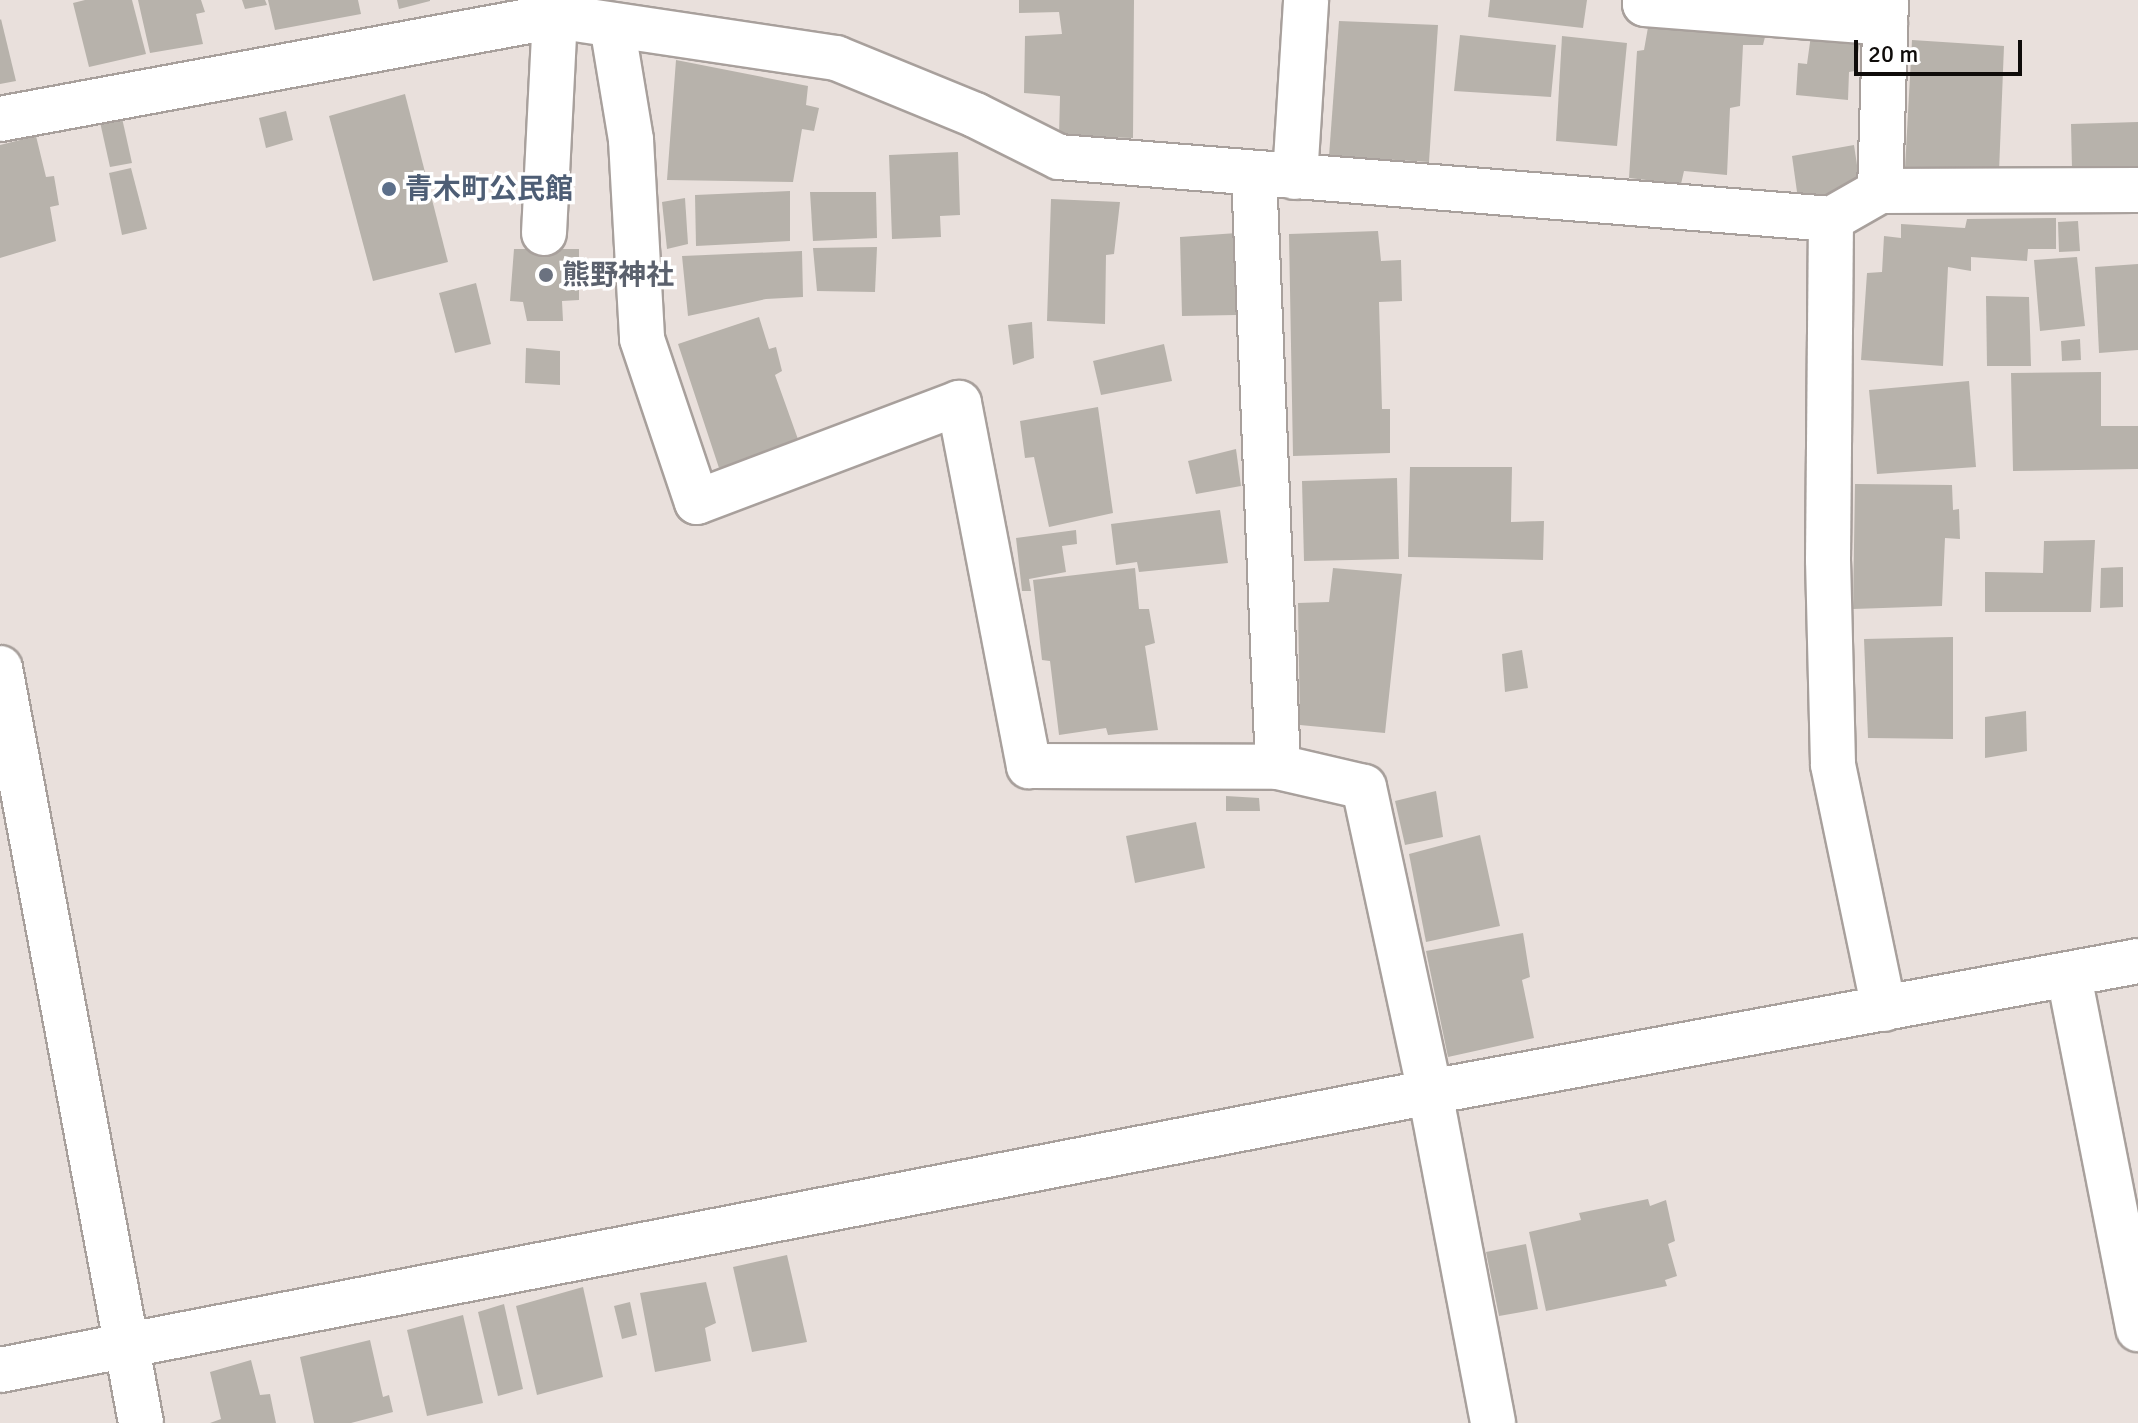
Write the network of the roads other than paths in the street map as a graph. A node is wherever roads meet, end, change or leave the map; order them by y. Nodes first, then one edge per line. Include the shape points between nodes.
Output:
1 (1306, 0) edge
2 (1645, 0) edge
3 (554, 8) edge
4 (1886, 12) edge
5 (612, 25) junction
6 (0, 119) edge
7 (1274, 175) junction
8 (2138, 190) edge
9 (1880, 191) junction
10 (1831, 219) junction
11 (544, 233) dead end
12 (0, 668) edge
13 (1278, 767) junction
14 (2138, 961) edge
15 (2069, 976) junction
16 (1884, 1009) junction
17 (1430, 1092) junction
18 (2138, 1329) edge
19 (125, 1345) junction
20 (0, 1370) edge
21 (141, 1423) edge
22 (1493, 1423) edge

1 - 7 street
2 - 4 street
3 - 5 street
3 - 6 street
3 - 11 street
4 - 9 street
5 - 7 street via 836,58 975,115 1059,157
5 - 13 street via 631,140 642,339 697,502 959,403 1029,766
7 - 10 street
7 - 13 street
8 - 9 street
9 - 10 street
10 - 16 street via 1828,560 1833,764
12 - 19 street
13 - 17 street via 1364,787
14 - 15 street
15 - 16 street
15 - 18 street
16 - 17 street
17 - 19 street
17 - 22 street
19 - 20 street
19 - 21 street

